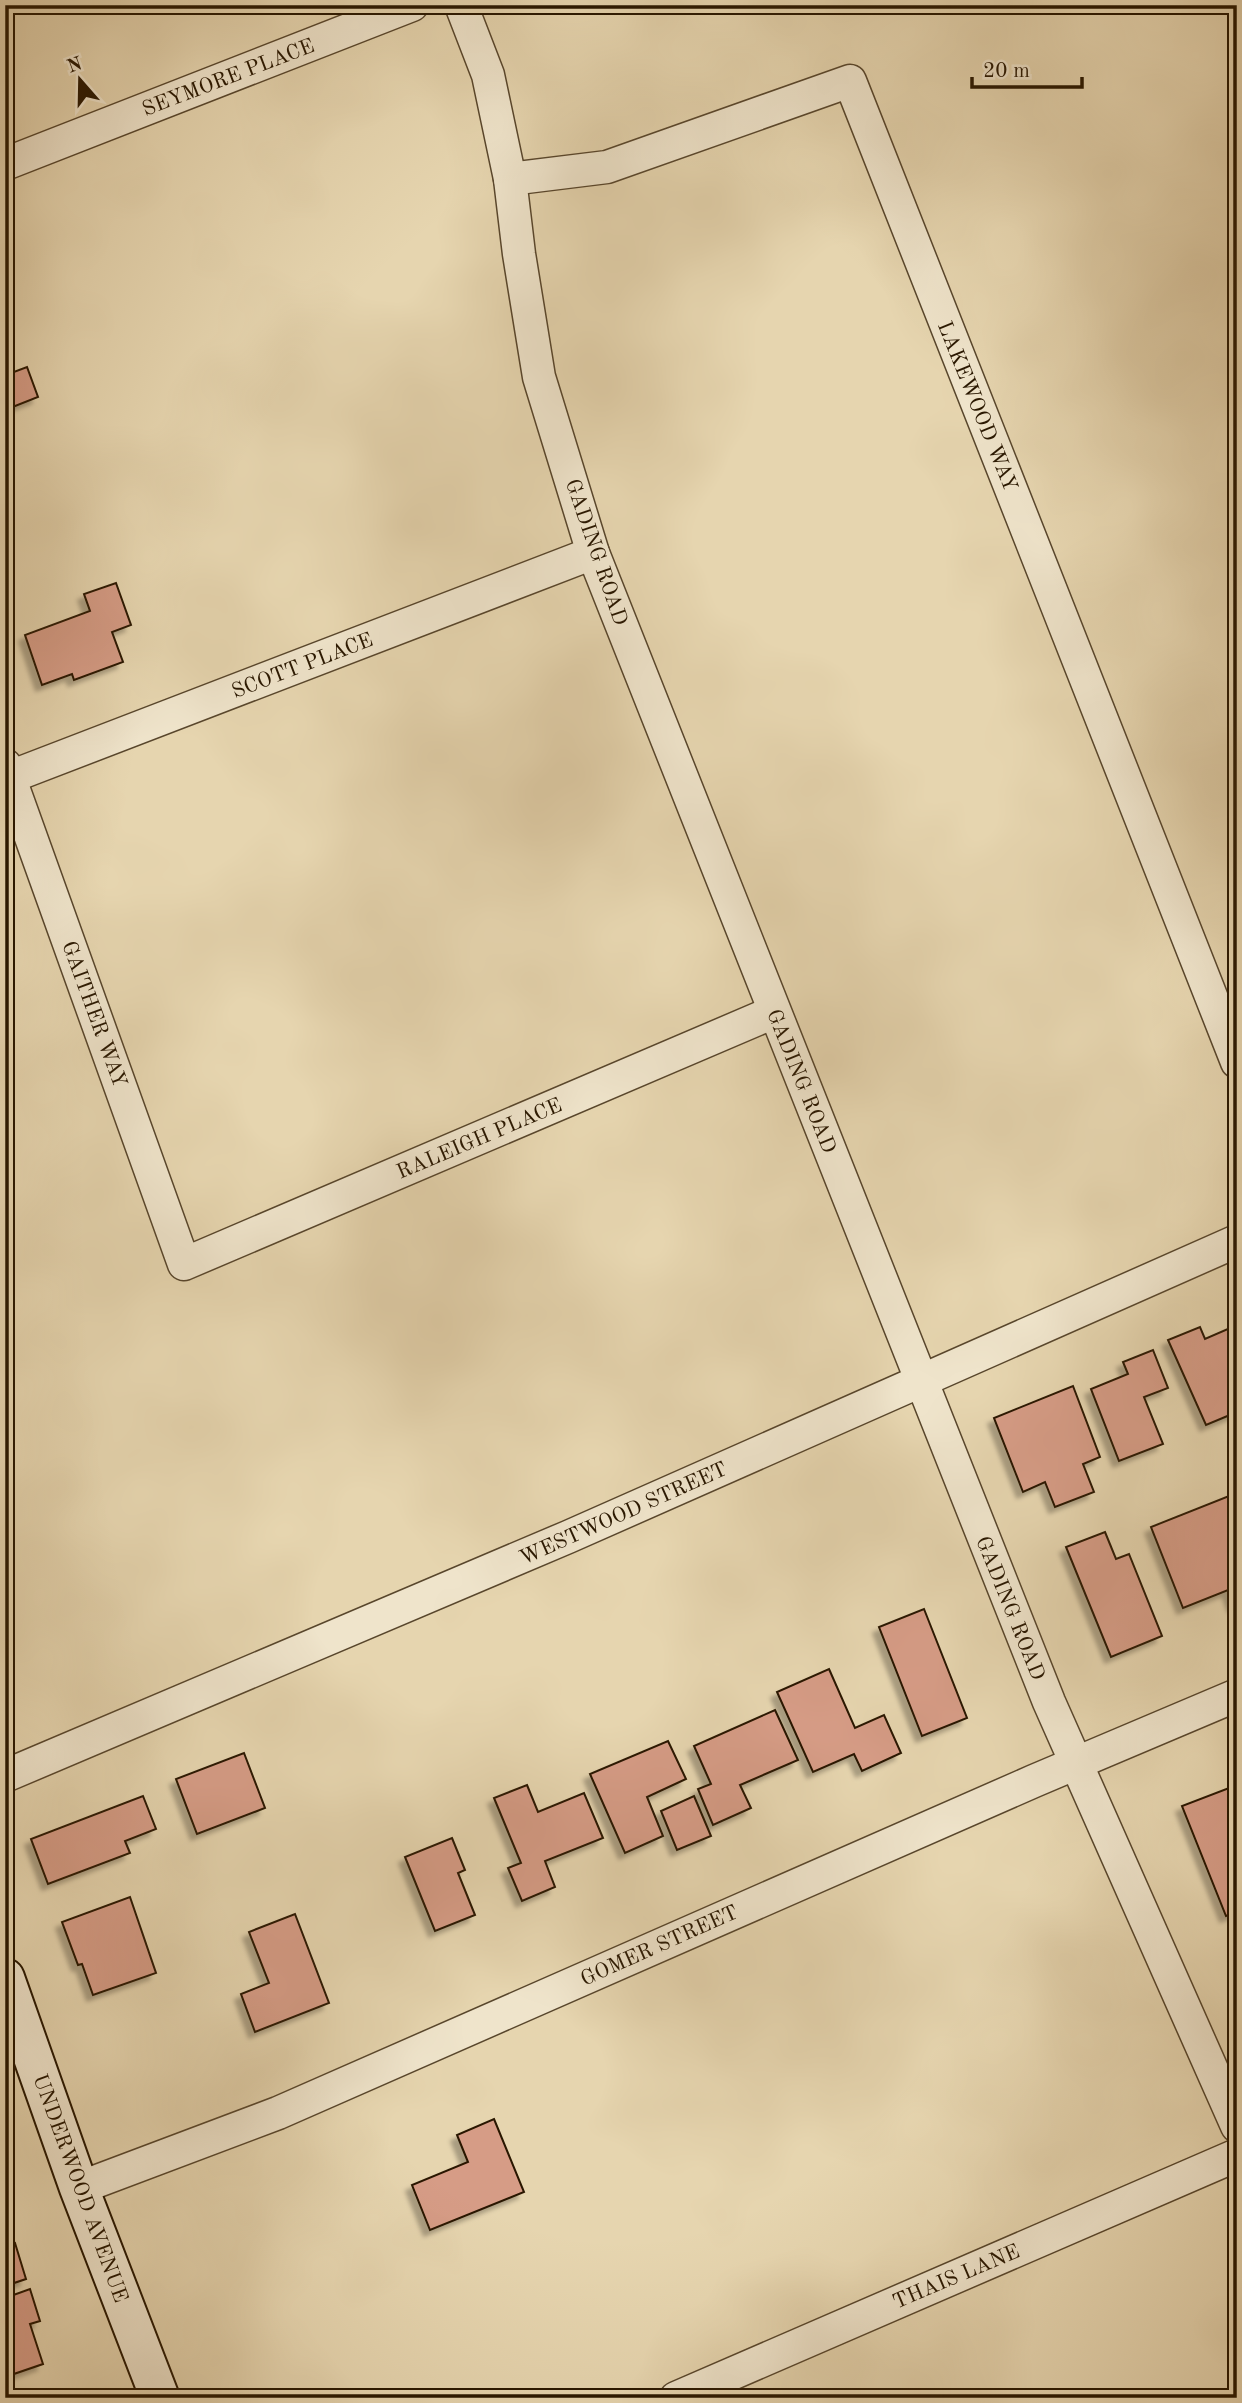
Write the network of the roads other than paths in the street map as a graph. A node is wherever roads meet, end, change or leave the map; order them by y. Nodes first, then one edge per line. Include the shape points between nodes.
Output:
1 (412, 5) edge
2 (461, 5) edge
3 (5, 164) edge
4 (510, 179) junction
5 (593, 553) junction
6 (8, 771) edge
7 (774, 1012) junction
8 (1237, 1062) edge
9 (1237, 1241) edge
10 (184, 1264) joint
11 (921, 1382) junction
12 (1237, 1695) edge
13 (1076, 1764) junction
14 (5, 1776) edge
15 (5, 1978) edge
16 (1237, 2126) edge
17 (1237, 2155) edge
18 (79, 2188) junction
19 (160, 2398) edge
20 (676, 2398) edge

1 - 3 street, SEYMORE PLACE
2 - 4 street, GADING ROAD via 488,75
4 - 5 street, GADING ROAD via 539,377
4 - 8 street, LAKEWOOD WAY via 607,167 850,80
5 - 6 street, SCOTT PLACE
5 - 7 street, GADING ROAD
6 - 10 street, GAITHER WAY
7 - 10 street, RALEIGH PLACE
7 - 11 street, GADING ROAD
9 - 11 street, WESTWOOD STREET
11 - 13 street, GADING ROAD
11 - 14 street, WESTWOOD STREET
12 - 13 street, GOMER STREET
13 - 16 street, GADING ROAD
13 - 18 street, GOMER STREET via 278,2112
15 - 18 street, UNDERWOOD AVENUE
17 - 20 street, THAIS LANE
18 - 19 street, UNDERWOOD AVENUE

